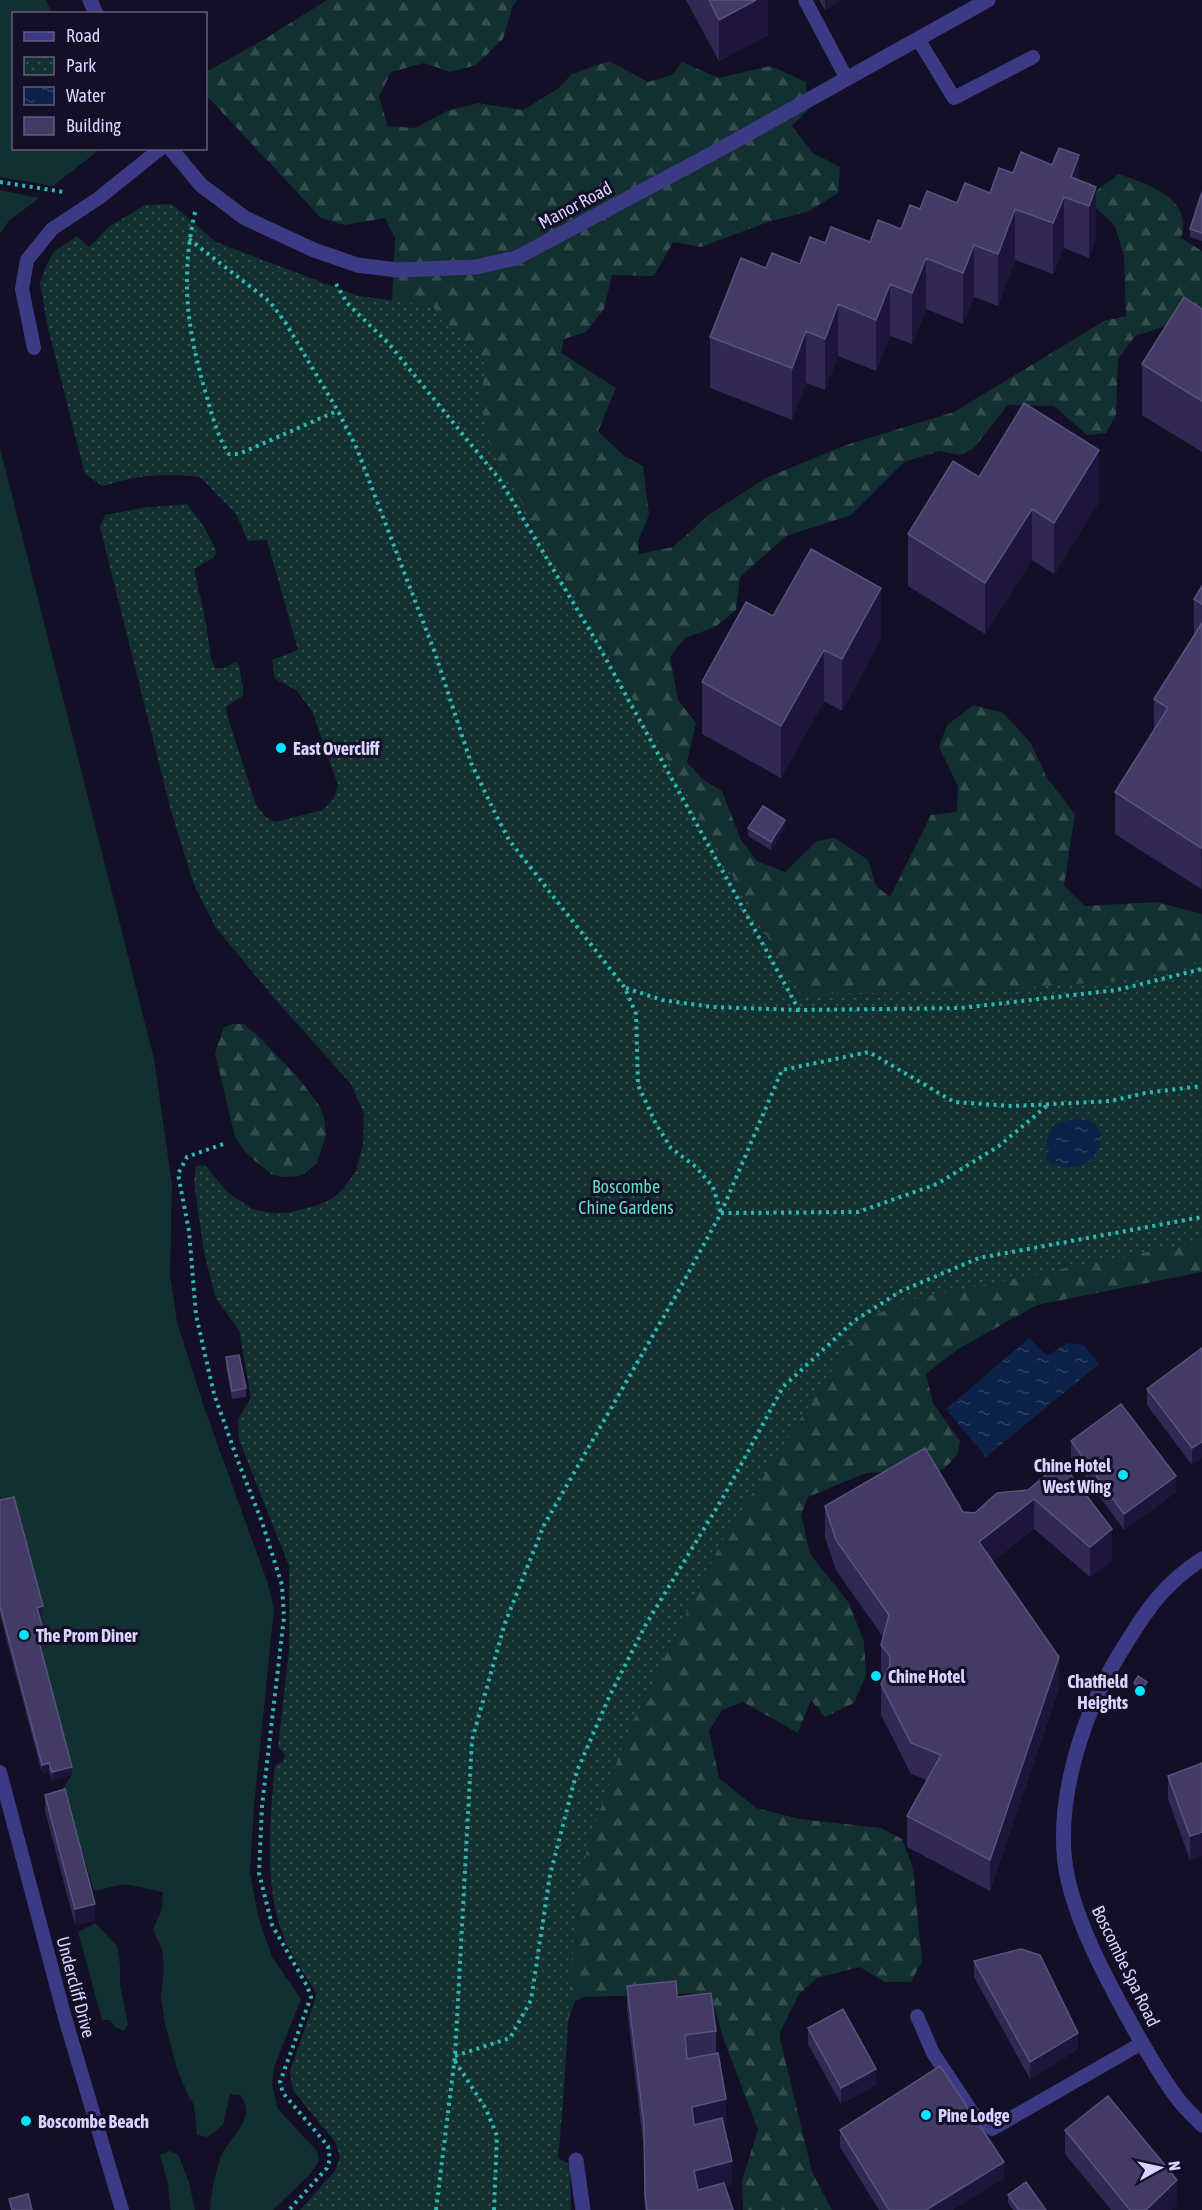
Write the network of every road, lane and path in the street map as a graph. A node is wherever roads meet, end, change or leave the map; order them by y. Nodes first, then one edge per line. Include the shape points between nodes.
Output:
1 (805, 0) edge
2 (988, 0) edge
3 (918, 39) junction
4 (1033, 57) dead end
5 (847, 79) junction
6 (159, 150) edge
7 (172, 150) edge
8 (0, 182) edge
9 (99, 198) junction
10 (314, 250) junction
11 (34, 348) dead end
12 (338, 411) junction
13 (1202, 969) edge
14 (625, 988) junction
15 (799, 1010) junction
16 (1202, 1086) edge
17 (1050, 1103) junction
18 (222, 1144) dead end
19 (721, 1213) junction
20 (1202, 1217) edge
21 (1202, 1559) edge
22 (0, 1772) edge
23 (917, 2016) dead end
24 (1142, 2043) junction
25 (455, 2059) junction
26 (1202, 2125) edge
27 (576, 2160) dead end
28 (122, 2210) edge
29 (289, 2210) edge
30 (436, 2210) edge
31 (494, 2210) edge
32 (583, 2210) edge

1 - 5 lane
2 - 3 street, Manor Road
3 - 4 lane via 954,98
3 - 5 street, Manor Road
5 - 10 street, Manor Road via 516,258 476,267 397,270 357,265
6 - 9 lane
7 - 10 street, Manor Road via 201,185 245,218
8 - 9 path
9 - 11 lane via 52,230 27,260 22,289
10 - 15 path via 347,303 389,344 500,480 596,642
12 - 12 path via 239,454 229,454 215,427 194,353 186,302 189,239 270,302
12 - 14 path via 357,450 435,654 471,763 508,840
13 - 15 path via 1117,990 961,1008
14 - 15 path via 663,1000 712,1007
14 - 19 path via 636,1014 638,1085 671,1148 696,1167 712,1188
16 - 17 path via 1111,1101
17 - 19 path via 999,1146 937,1184 858,1212
17 - 19 path via 1013,1107 954,1102 869,1052 782,1070
18 - 29 path via 187,1157 178,1174 189,1232 196,1315 214,1394 282,1585 284,1617 262,1806 259,1873 272,1925 311,1997 280,2082 283,2093 328,2146 330,2159 327,2168
19 - 25 path via 544,1525 505,1623 472,1740
20 - 25 path via 979,1258 901,1291 863,1315 783,1387 645,1626 577,1771 550,1875 531,2000 510,2038
21 - 24 street, Boscombe Spa Road via 1180,1574 1148,1608 1102,1683 1072,1765 1065,1821 1068,1879 1084,1931
22 - 28 lane, Undercliff Drive via 65,2018
23 - 24 lane via 933,2053 972,2112 992,2129
24 - 26 street, Boscombe Spa Road via 1175,2096
25 - 30 path
25 - 31 path via 486,2109 497,2136
27 - 32 street

